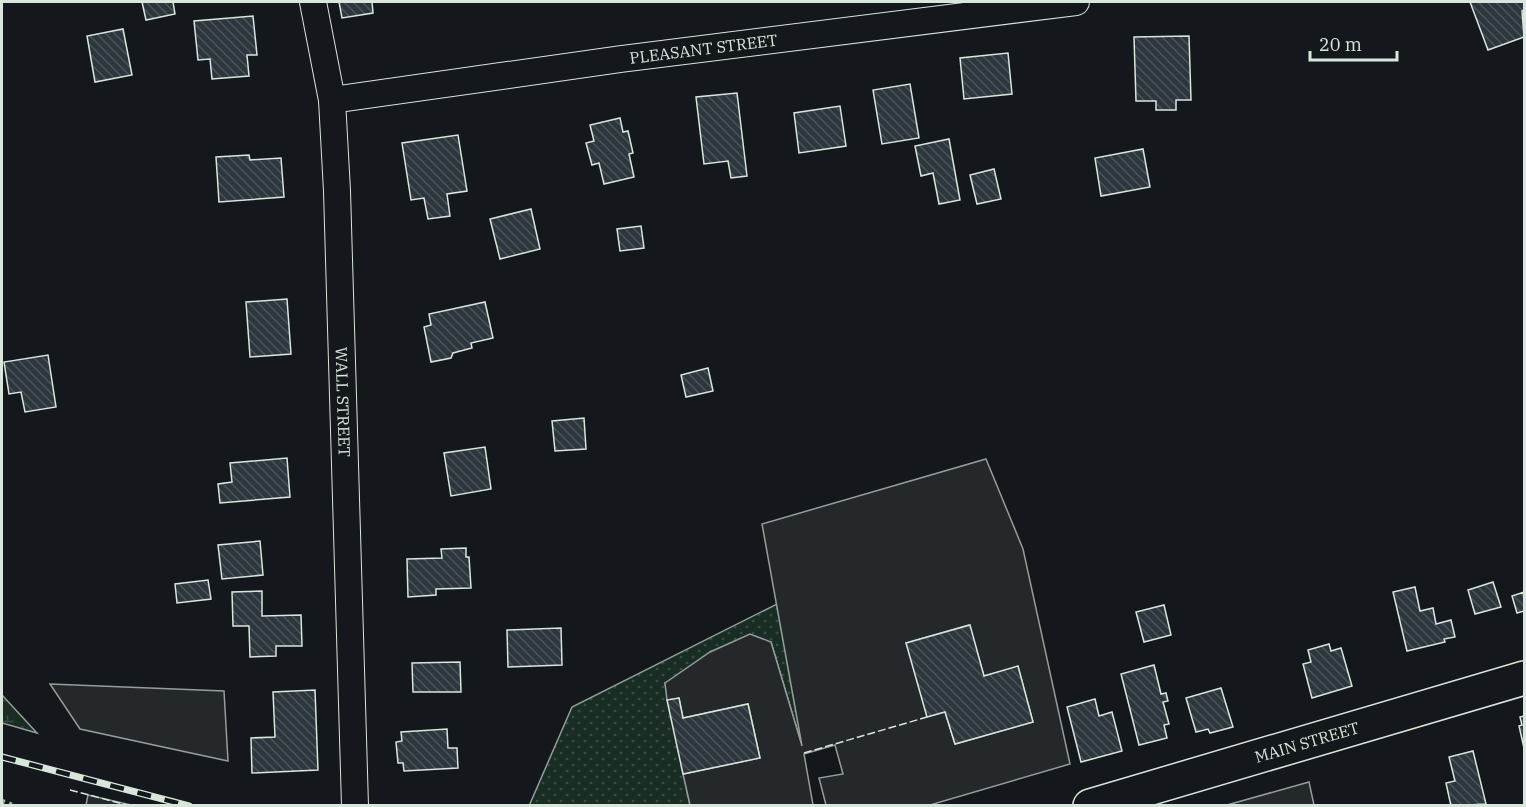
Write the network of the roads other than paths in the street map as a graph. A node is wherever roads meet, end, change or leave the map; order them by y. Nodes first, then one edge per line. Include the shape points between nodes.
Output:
1 (313, 2) edge
2 (1076, 2) edge
3 (332, 100) junction
4 (1524, 678) edge
5 (355, 806) edge
6 (1090, 806) edge

1 - 3 street, WALL STREET
2 - 3 street, PLEASANT STREET via 621,58
3 - 5 street, WALL STREET via 342,304
4 - 6 main road, MAIN STREET

